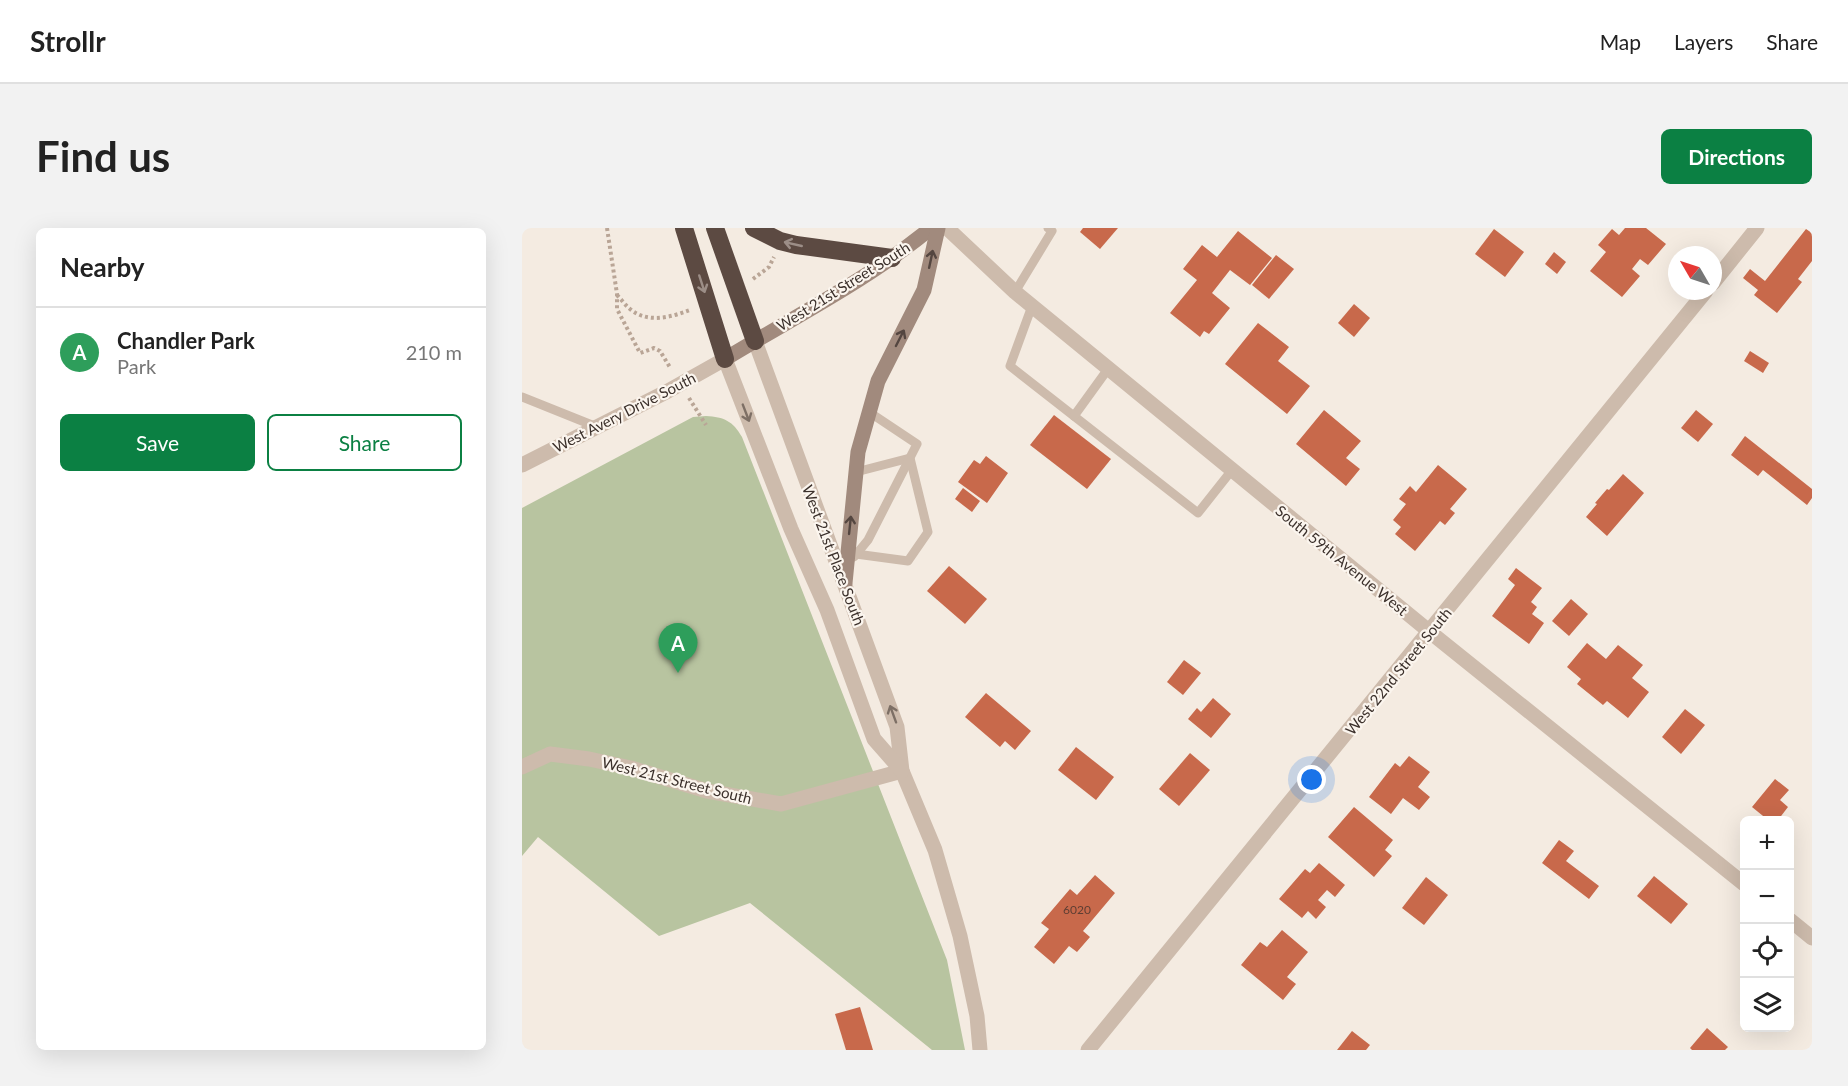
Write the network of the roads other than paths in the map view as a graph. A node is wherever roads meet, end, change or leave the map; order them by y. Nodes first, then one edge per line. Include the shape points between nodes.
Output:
1 (684, 228) edge
2 (715, 228) edge
3 (754, 228) edge
4 (930, 228) edge
5 (938, 228) edge
6 (948, 228) edge
7 (1048, 228) edge
8 (1758, 228) edge
9 (892, 258) junction
10 (1722, 272) edge
11 (1015, 292) junction
12 (1699, 300) edge
13 (1032, 306) junction
14 (754, 341) junction
15 (726, 359) junction
16 (1108, 369) junction
17 (522, 397) edge
18 (869, 412) junction
19 (1074, 416) junction
20 (597, 427) junction
21 (910, 458) junction
22 (522, 465) edge
23 (1232, 470) junction
24 (856, 472) junction
25 (851, 560) junction
26 (845, 583) junction
27 (1430, 632) junction
28 (522, 767) edge
29 (902, 771) junction
30 (1740, 881) edge
31 (1794, 923) edge
32 (1812, 938) edge
33 (980, 1050) edge
34 (1088, 1050) edge

1 -> 15 highway
2 - 14 highway
9 -> 3 highway via 796,245
4 - 9 main road, West 21st Street South
18 -> 5 main road via 878,381 924,290
6 - 11 street, South 59th Avenue West
7 - 11 lane via 1053,231
8 - 10 street
9 - 14 main road, West 21st Street South
11 - 13 street, South 59th Avenue West
12 - 27 street, West 22nd Street South
13 - 16 street, South 59th Avenue West
13 - 19 lane via 1010,366
14 - 15 main road, West 21st Street South
14 - 26 street, West 21st Place South
15 - 20 street, West Avery Drive South
15 -> 29 street, West 21st Place South via 791,529 827,610 874,739
16 - 19 lane
16 - 23 street, South 59th Avenue West
17 - 20 lane
18 - 21 lane via 917,444
18 - 24 main road
19 - 23 lane via 1198,513
20 - 22 street, West Avery Drive South
21 - 24 lane
21 - 25 lane via 868,540
21 - 25 lane via 928,532 908,561
23 - 27 street, South 59th Avenue West
25 -> 24 main road
25 - 26 main road
29 -> 26 street, West 21st Place South via 897,727
27 - 30 street, South 59th Avenue West
27 - 34 street, West 22nd Street South
28 - 29 street, West 21st Street South via 550,754 589,759 707,791 781,804
29 - 33 street, West 21st Place South via 935,850 954,914 977,1016
31 - 32 street

